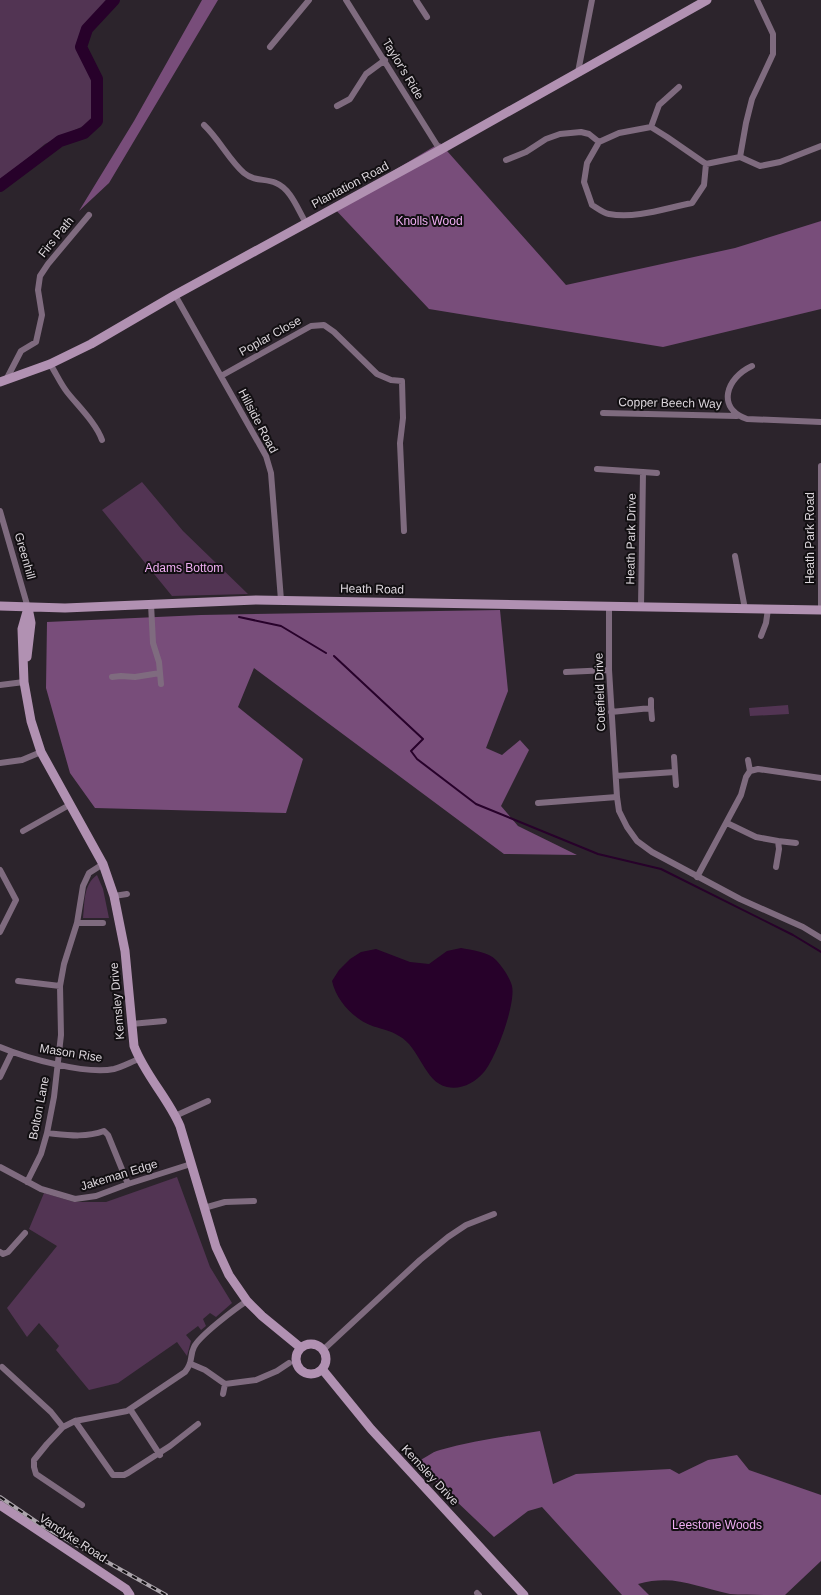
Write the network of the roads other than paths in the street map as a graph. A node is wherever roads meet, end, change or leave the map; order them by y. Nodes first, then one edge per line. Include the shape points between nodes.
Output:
1 (309, 0) edge
2 (346, 0) edge
3 (416, 0) edge
4 (592, 0) edge
5 (707, 0) edge
6 (757, 0) edge
7 (427, 17) dead end
8 (270, 47) dead end
9 (385, 60) junction
10 (578, 72) junction
11 (679, 87) dead end
12 (337, 106) dead end
13 (204, 125) dead end
14 (651, 128) junction
15 (599, 142) junction
16 (821, 146) edge
17 (440, 150) junction
18 (740, 157) junction
19 (506, 160) dead end
20 (706, 164) junction
21 (89, 215) dead end
22 (306, 223) junction
23 (175, 295) junction
24 (50, 364) junction
25 (752, 366) dead end
26 (221, 376) junction
27 (3, 381) edge
28 (603, 413) dead end
29 (737, 416) junction
30 (821, 422) edge
31 (102, 440) dead end
32 (821, 466) edge
33 (597, 469) dead end
34 (643, 472) junction
35 (658, 473) dead end
36 (0, 513) edge
37 (404, 531) dead end
38 (735, 556) dead end
39 (281, 600) junction
40 (151, 604) junction
41 (0, 606) edge
42 (609, 606) junction
43 (641, 607) junction
44 (28, 608) junction
45 (745, 608) junction
46 (768, 609) junction
47 (821, 610) edge
48 (761, 636) dead end
49 (609, 670) junction
50 (566, 672) dead end
51 (160, 673) junction
52 (112, 678) dead end
53 (24, 682) junction
54 (161, 684) dead end
55 (0, 685) edge
56 (651, 700) dead end
57 (651, 708) junction
58 (611, 712) junction
59 (652, 718) dead end
60 (41, 752) junction
61 (674, 758) dead end
62 (748, 760) dead end
63 (0, 763) edge
64 (750, 771) junction
65 (675, 772) junction
66 (616, 776) junction
67 (821, 778) edge
68 (676, 785) dead end
69 (617, 796) junction
70 (538, 803) dead end
71 (70, 804) junction
72 (727, 823) junction
73 (23, 831) dead end
74 (778, 841) junction
75 (796, 843) dead end
76 (103, 864) junction
77 (776, 867) dead end
78 (0, 870) edge
79 (696, 877) junction
80 (127, 894) dead end
81 (114, 896) junction
82 (77, 923) junction
83 (103, 923) dead end
84 (0, 932) edge
85 (821, 938) edge
86 (18, 981) dead end
87 (60, 986) junction
88 (164, 1021) dead end
89 (131, 1024) junction
90 (0, 1047) edge
91 (12, 1052) junction
92 (139, 1059) junction
93 (58, 1064) junction
94 (0, 1077) edge
95 (208, 1101) dead end
96 (175, 1116) junction
97 (47, 1133) junction
98 (191, 1164) junction
99 (0, 1167) edge
100 (27, 1182) junction
101 (128, 1184) junction
102 (254, 1201) dead end
103 (204, 1208) junction
104 (494, 1214) dead end
105 (25, 1233) dead end
106 (0, 1252) edge
107 (247, 1301) junction
108 (301, 1348) junction
109 (323, 1350) junction
110 (288, 1362) dead end
111 (191, 1364) junction
112 (2, 1366) dead end
113 (322, 1370) junction
114 (225, 1384) junction
115 (223, 1394) dead end
116 (130, 1409) junction
117 (75, 1422) junction
118 (198, 1424) dead end
119 (63, 1427) junction
120 (159, 1454) junction
121 (0, 1505) edge
122 (82, 1505) dead end
123 (130, 1595) edge
124 (524, 1595) edge

1 - 8 street
2 - 9 street, Taylor's Ride
3 - 7 street
4 - 10 street
5 - 10 street, Plantation Road
6 - 18 street via 773,34 773,54 752,99
9 - 12 street via 366,74 350,99
9 - 17 street, Taylor's Ride
10 - 17 street, Plantation Road
11 - 14 street via 659,105
13 - 22 street via 244,173 255,180 276,182 287,190
14 - 15 street via 619,133
14 - 20 street
15 - 19 street via 581,132 560,134
15 - 20 street via 587,162 584,182 592,205 607,214 644,213 692,203 704,185
16 - 18 street via 760,166
17 - 22 street, Plantation Road
18 - 20 street
21 - 27 street, Firs Path via 40,276 38,290 42,315 36,342 21,350
22 - 23 street, Plantation Road
23 - 24 street, Plantation Road
23 - 26 street, Hillside Road
24 - 27 street, Plantation Road
24 - 31 street
25 - 29 street, Copper Beech Way via 733,379 728,391 729,405
26 - 37 street, Poplar Close via 312,326 324,325 377,374 391,380 405,380 400,443
26 - 39 street, Hillside Road via 266,456 271,473
28 - 29 street, Copper Beech Way
29 - 30 street, Copper Beech Way
32 - 47 street, Heath Park Road
33 - 34 street
34 - 35 street
34 - 43 street, Heath Park Drive
36 - 44 street, Greenhill
38 - 45 street
39 - 40 street, Heath Road
39 - 42 street, Heath Road
40 - 44 street, Heath Road
40 - 51 street via 153,643
41 - 44 street, Heath Road
42 - 43 street, Heath Road
42 - 49 street, Cotefield Drive
43 - 45 street, Heath Road
44 - 53 street, Kemsley Drive via 31,623
45 - 46 street, Heath Road
46 - 47 street, Heath Road
46 - 48 street
49 - 50 street
49 - 58 street, Cotefield Drive
51 - 52 street
51 - 54 street
53 - 55 street
53 - 60 street, Kemsley Drive via 30,721
56 - 57 street
57 - 58 street
57 - 59 street
58 - 66 street, Cotefield Drive
60 - 63 street via 22,760
60 - 71 street, Kemsley Drive
61 - 65 street
62 - 64 street
64 - 67 street via 758,769
64 - 72 street
65 - 66 street
65 - 68 street
66 - 69 street, Cotefield Drive
69 - 70 street
69 - 79 street, Cotefield Drive via 619,810 637,841
71 - 73 street
71 - 76 street, Kemsley Drive
72 - 74 street via 756,837
72 - 79 street
74 - 75 street
74 - 77 street
76 - 81 street, Kemsley Drive
76 - 82 street, Bolton Lane via 89,873 82,886
78 - 84 street via 16,900
79 - 85 street, Cotefield Drive
80 - 81 street
81 - 89 street, Kemsley Drive via 125,951
82 - 83 street
82 - 87 street, Bolton Lane
86 - 87 street
87 - 93 street, Bolton Lane
88 - 89 street
89 - 92 street, Kemsley Drive
90 - 91 street, Mason Rise
91 - 93 street, Mason Rise
91 - 94 street
92 - 93 street, Mason Rise via 114,1069 100,1070
92 - 96 street, Kemsley Drive
93 - 97 street, Bolton Lane
95 - 96 street
96 - 98 street, Kemsley Drive
97 - 100 street, Bolton Lane
97 - 101 street via 82,1136 104,1131
98 - 101 street, Jakeman Edge
98 - 103 street, Kemsley Drive
99 - 100 street, Jakeman Edge
100 - 101 street, Jakeman Edge via 75,1199 96,1196
102 - 103 street via 224,1202
103 - 107 street, Kemsley Drive via 216,1247 229,1275
104 - 109 street via 448,1236
105 - 106 street via 8,1252
107 - 108 street, Kemsley Drive
107 - 111 street via 194,1346
108 - 109 street via 312,1344
108 - 113 street via 296,1358 301,1369 311,1374
109 - 113 street via 326,1359
110 - 114 street via 256,1380
111 - 114 street
111 - 116 street via 185,1372
112 - 119 street
113 - 124 street, Kemsley Drive via 371,1429
114 - 115 street
116 - 117 street
116 - 120 street
117 - 119 street
117 - 120 street via 113,1475 124,1476
118 - 120 street
119 - 122 street via 34,1460 34,1467 36,1474
121 - 123 street, Vandyke Road via 126,1588

